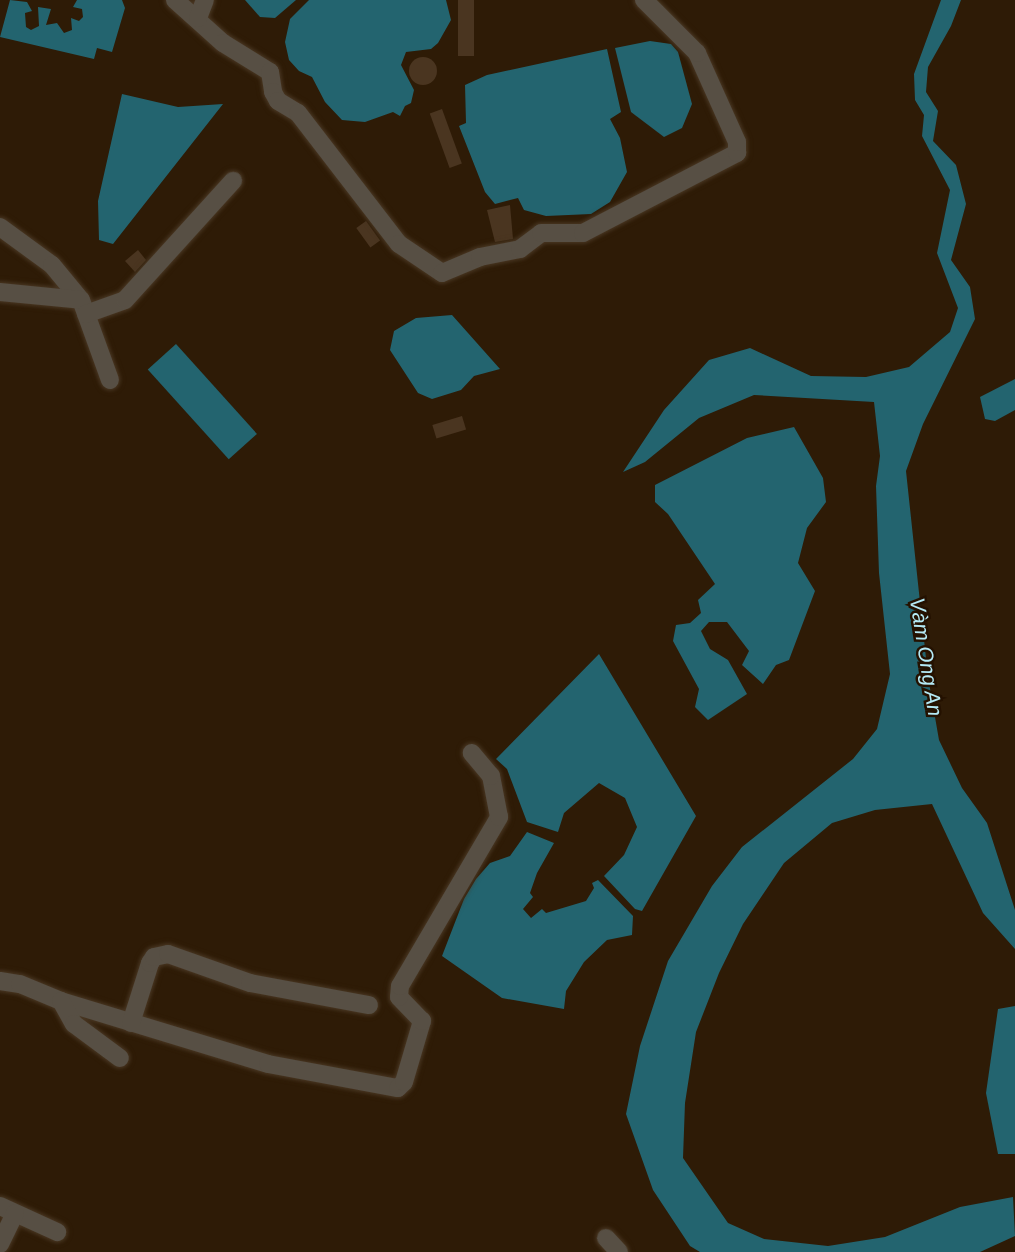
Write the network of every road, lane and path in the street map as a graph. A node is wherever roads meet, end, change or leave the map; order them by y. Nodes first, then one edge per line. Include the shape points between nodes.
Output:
1 (175, 0) edge
2 (205, 0) edge
3 (644, 0) edge
4 (198, 18) junction
5 (233, 181) dead end
6 (0, 227) edge
7 (0, 292) edge
8 (84, 307) junction
9 (110, 380) dead end
10 (472, 753) dead end
11 (0, 981) edge
12 (61, 1001) junction
13 (369, 1005) dead end
14 (131, 1023) junction
15 (120, 1058) dead end
16 (7, 1209) edge
17 (57, 1232) dead end
18 (606, 1238) dead end
19 (0, 1244) edge
20 (619, 1252) edge

1 - 4 street
2 - 4 street
3 - 4 street via 697,53 737,142 737,153 583,233 541,233 520,249 480,257 442,273 399,244 298,112 278,100 270,72 223,43
5 - 8 street via 125,300
6 - 8 street via 52,265
7 - 8 street
8 - 9 street
10 - 14 street via 491,776 499,817 400,986 399,997 422,1021 402,1086 379,1086 268,1064
11 - 12 street via 20,984
12 - 14 street
12 - 15 street via 74,1024
13 - 14 street via 250,984 168,954 154,957 150,963
16 - 17 street
16 - 19 street
18 - 20 street

